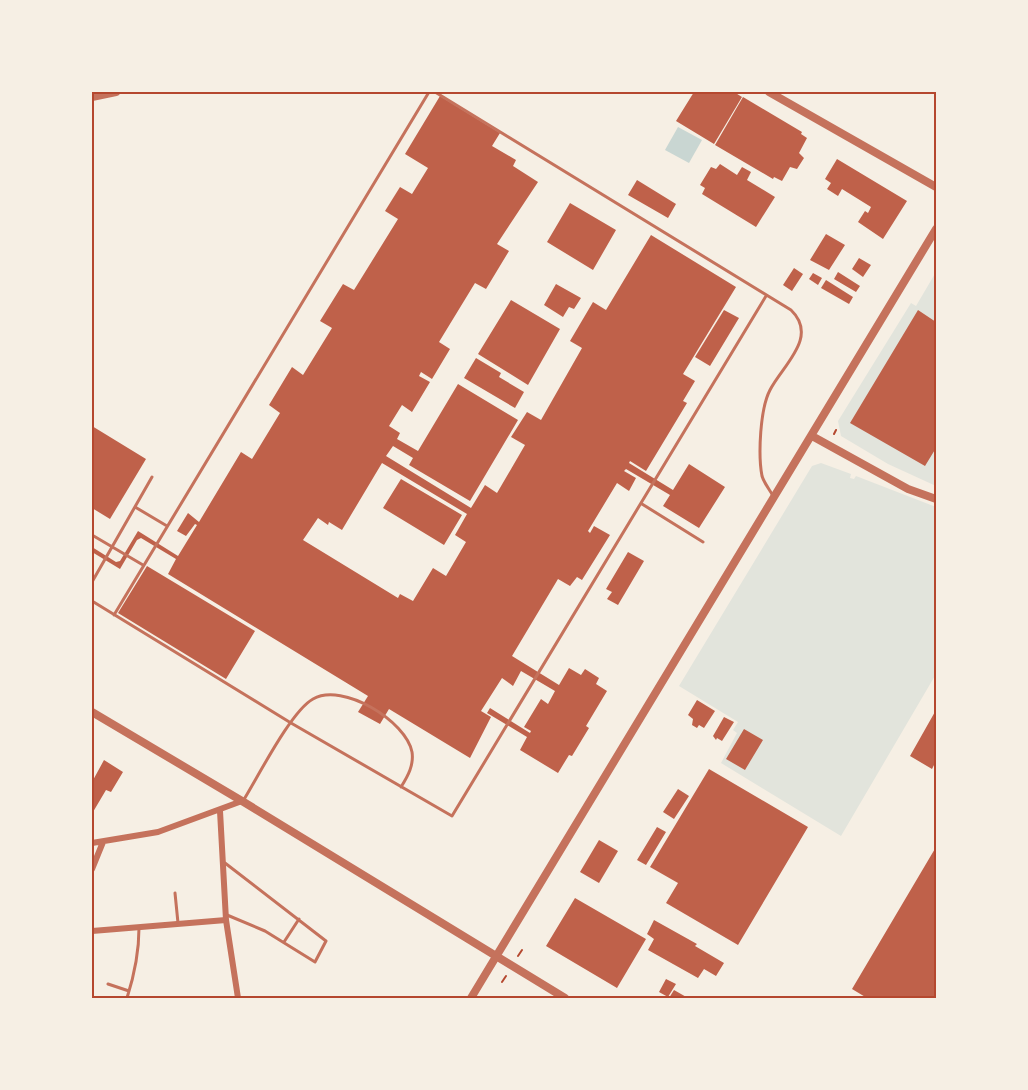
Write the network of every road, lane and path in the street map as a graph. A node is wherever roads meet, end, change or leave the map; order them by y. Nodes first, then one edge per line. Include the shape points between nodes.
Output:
1 (116, 92) edge
2 (429, 92) edge
3 (435, 92) edge
4 (769, 92) edge
5 (92, 97) edge
6 (936, 187) edge
7 (936, 229) edge
8 (766, 296) junction
9 (812, 436) junction
10 (152, 477) dead end
11 (774, 498) junction
12 (936, 499) edge
13 (642, 504) junction
14 (134, 507) junction
15 (167, 526) junction
16 (92, 535) edge
17 (703, 542) dead end
18 (112, 547) junction
19 (143, 565) junction
20 (92, 582) edge
21 (92, 601) edge
22 (114, 615) junction
23 (92, 712) edge
24 (291, 723) junction
25 (401, 787) junction
26 (242, 801) junction
27 (220, 811) junction
28 (103, 842) junction
29 (92, 843) edge
30 (221, 861) junction
31 (92, 869) edge
32 (175, 893) dead end
33 (226, 917) junction
34 (299, 919) junction
35 (178, 923) junction
36 (139, 926) junction
37 (92, 931) edge
38 (284, 942) junction
39 (522, 950) dead end
40 (518, 956) dead end
41 (496, 957) junction
42 (506, 976) dead end
43 (502, 982) dead end
44 (108, 984) dead end
45 (129, 991) junction
46 (127, 999) edge
47 (238, 999) edge
48 (471, 999) edge
49 (565, 999) edge

1 - 5 street
2 - 15 lane
3 - 8 lane
4 - 6 street
7 - 9 street
8 - 11 lane via 791,310 802,330 799,346 770,390 761,423 762,477
8 - 13 lane
9 - 11 street
9 - 12 street via 908,489
10 - 14 lane
11 - 41 street
13 - 17 lane
13 - 25 lane via 452,816
14 - 15 lane
14 - 18 lane
15 - 19 lane
16 - 18 lane
18 - 19 lane
18 - 20 lane
19 - 22 lane
21 - 22 lane
22 - 24 lane
23 - 26 street
24 - 25 lane
24 - 25 lane via 308,702 338,693 393,721 404,733 412,753 409,774
24 - 26 lane
26 - 27 street
26 - 41 street
27 - 28 street via 158,832
27 - 30 street
28 - 29 street
28 - 31 street
30 - 33 street
30 - 34 lane
32 - 35 lane
33 - 35 street
33 - 38 lane
33 - 47 street
34 - 38 lane
34 - 38 lane via 326,941 315,962
35 - 36 street
36 - 37 street
36 - 45 lane
39 - 40 path
41 - 48 street
41 - 49 street
42 - 43 path
44 - 45 lane
45 - 46 lane

